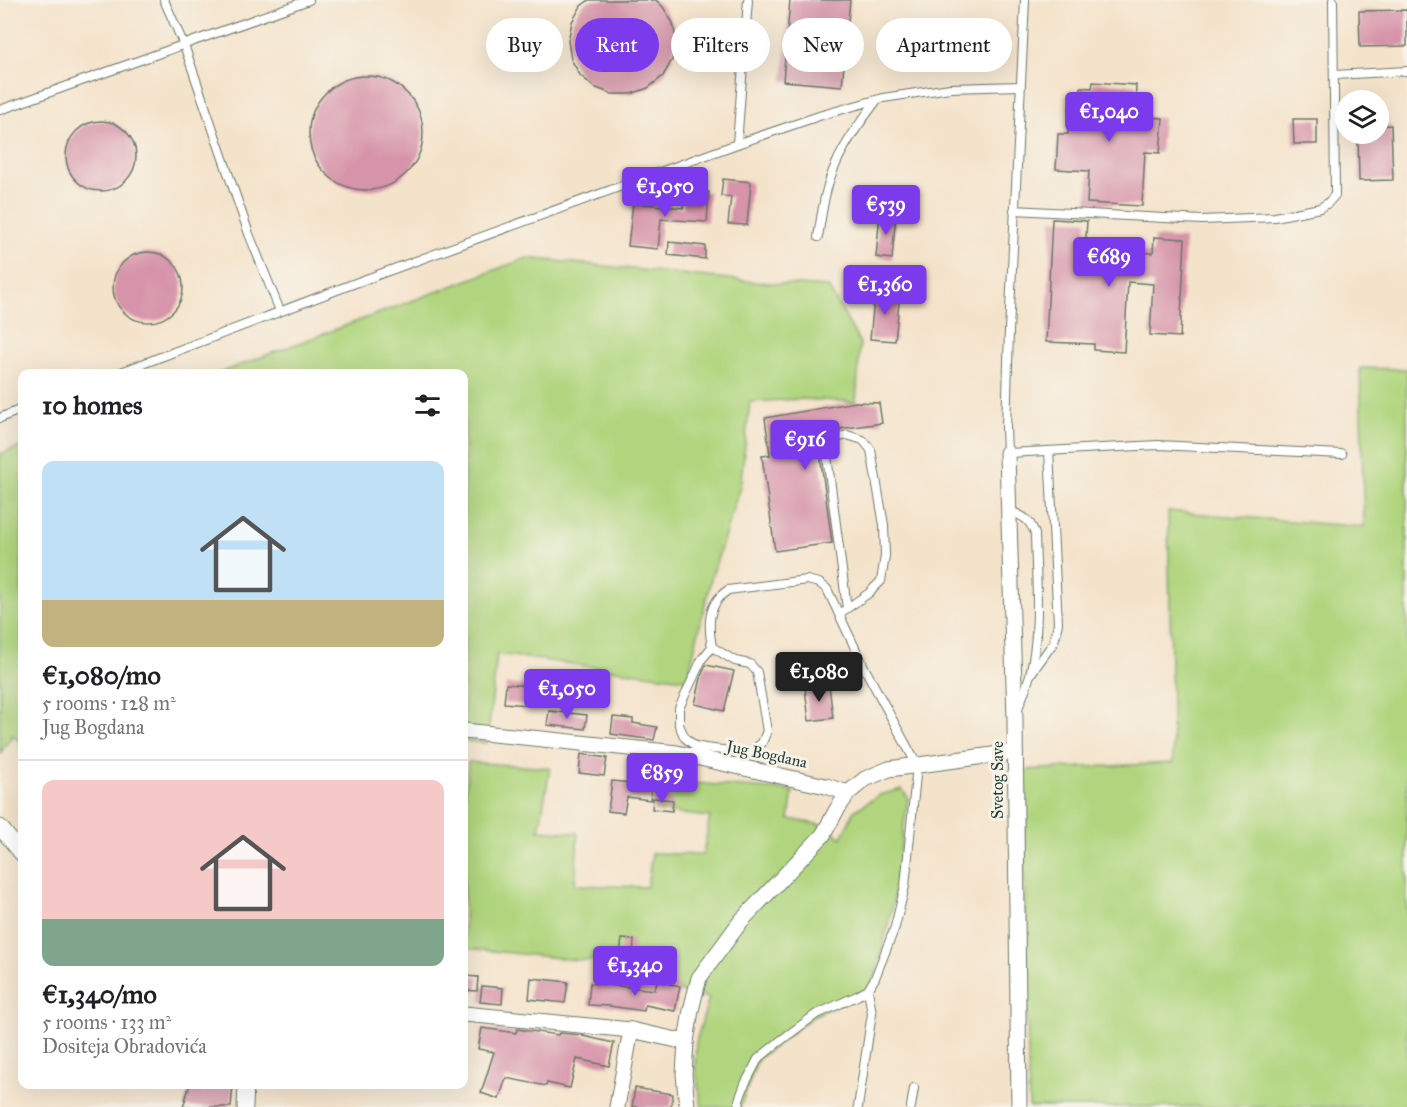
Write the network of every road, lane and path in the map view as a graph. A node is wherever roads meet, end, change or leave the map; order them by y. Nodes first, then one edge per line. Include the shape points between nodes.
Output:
1 (164, 0) edge
2 (309, 0) edge
3 (748, 0) edge
4 (1025, 0) edge
5 (1333, 0) edge
6 (184, 45) junction
7 (1407, 72) edge
8 (1334, 75) junction
9 (1021, 86) junction
10 (877, 100) junction
11 (0, 110) edge
12 (737, 144) junction
13 (1014, 210) junction
14 (818, 237) dead end
15 (280, 311) junction
16 (129, 369) edge
17 (18, 411) edge
18 (0, 418) edge
19 (1049, 451) junction
20 (1007, 453) junction
21 (1342, 454) dead end
22 (1008, 510) junction
23 (847, 609) junction
24 (839, 614) junction
25 (712, 647) junction
26 (1030, 675) junction
27 (1015, 719) junction
28 (468, 731) edge
29 (1015, 752) junction
30 (917, 765) junction
31 (848, 793) junction
32 (0, 827) edge
33 (18, 849) edge
34 (868, 990) junction
35 (468, 1014) edge
36 (631, 1030) junction
37 (686, 1042) junction
38 (914, 1088) dead end
39 (246, 1089) edge
40 (245, 1107) edge
41 (617, 1107) edge
42 (687, 1107) edge
43 (740, 1107) edge
44 (858, 1107) edge
45 (910, 1107) edge
46 (1019, 1107) edge

1 - 6 lane
2 - 6 lane
3 - 12 lane
4 - 9 lane
5 - 8 lane
6 - 11 lane
6 - 15 lane via 249,234
7 - 8 lane
8 - 13 lane via 1335,195 1320,208 1275,217 1202,220
9 - 10 lane via 950,87
9 - 13 lane
10 - 12 lane
10 - 14 lane via 836,164
12 - 15 lane
13 - 20 lane
15 - 16 lane
17 - 18 lane
19 - 20 lane
19 - 21 lane via 1158,445
19 - 26 lane via 1058,623 1054,642
20 - 22 street, Svetog Save
22 - 26 lane via 1022,516 1035,534 1037,622
22 - 27 street, Svetog Save
23 - 23 lane via 880,581 885,556 884,525 871,450 863,440 847,435 827,441 826,456
23 - 24 lane
24 - 25 lane via 827,589 807,580 728,590 720,596 710,617
24 - 30 lane
25 - 25 lane via 702,659 679,708 679,725 685,738 695,746 748,753 762,743 767,731 757,672 750,664 735,661
26 - 27 lane
27 - 29 street, Svetog Save
28 - 31 street, Jug Bogdana via 677,753
29 - 30 street
29 - 46 street, Svetog Save
30 - 31 street via 889,770 865,780
30 - 34 lane via 905,886 895,927
31 - 37 street via 823,835 741,921 699,978
32 - 33 street
34 - 43 lane via 815,1015 758,1059 745,1084
34 - 44 lane via 872,1013
35 - 36 street
36 - 37 street
36 - 41 street
37 - 42 street
38 - 45 lane
39 - 40 street

